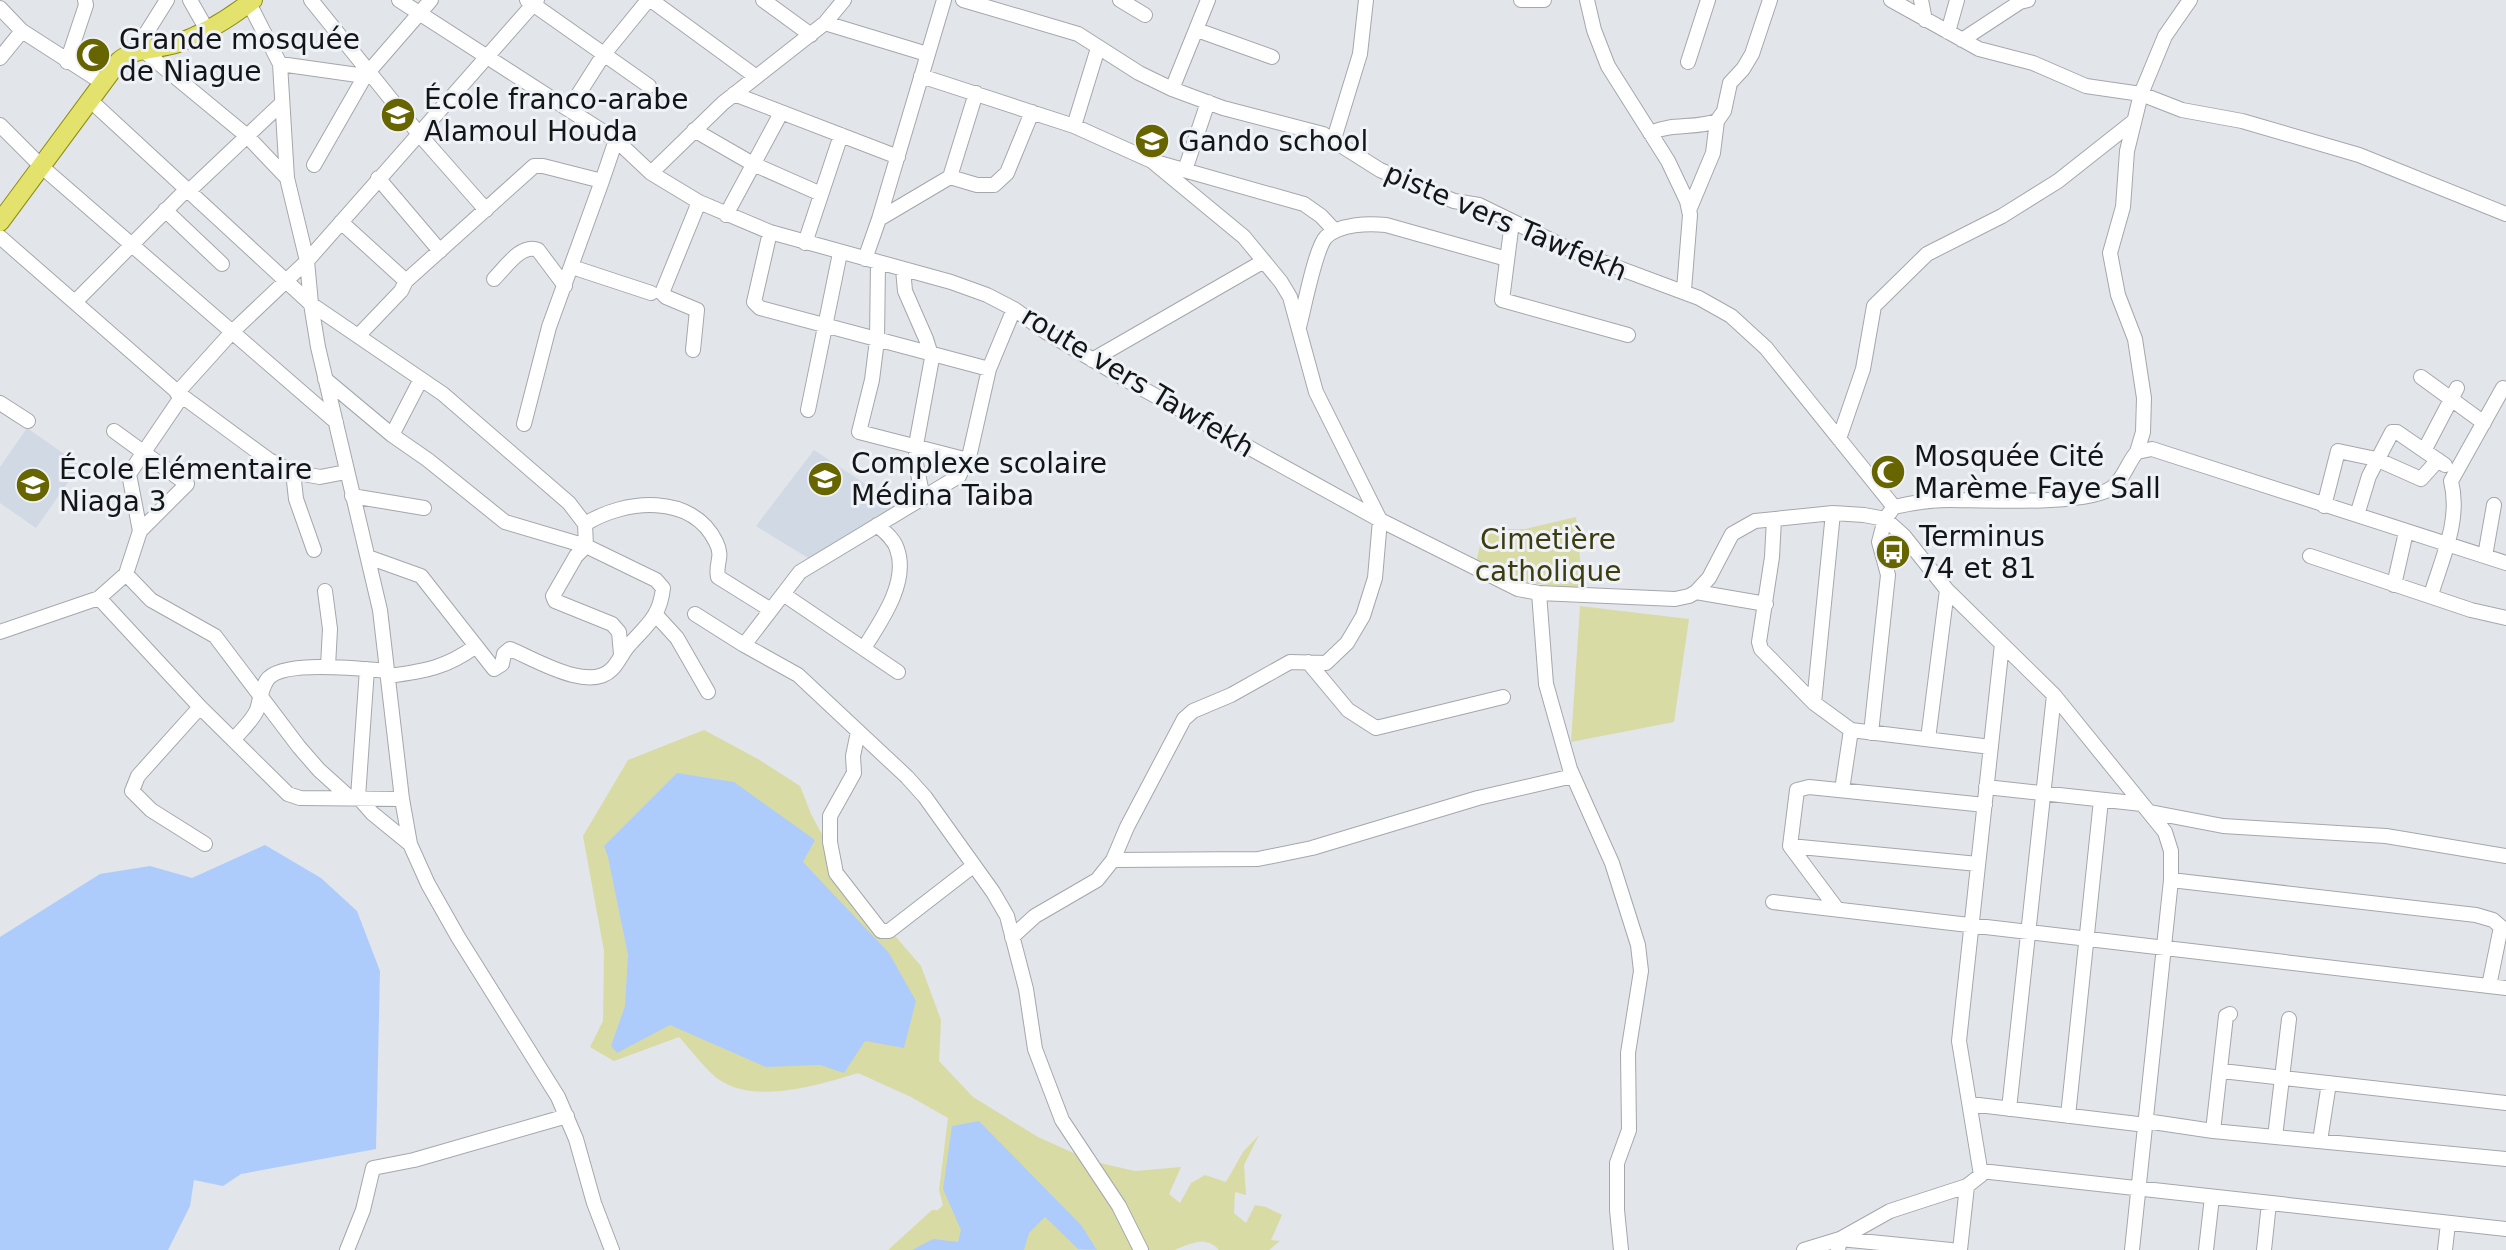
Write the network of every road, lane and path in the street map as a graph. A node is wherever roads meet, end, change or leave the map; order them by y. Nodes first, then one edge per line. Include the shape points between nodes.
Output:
1 (85, 0) edge
2 (167, 0) edge
3 (190, 0) edge
4 (311, 0) edge
5 (399, 0) edge
6 (431, 0) edge
7 (650, 0) edge
8 (763, 0) edge
9 (844, 0) edge
10 (944, 0) edge
11 (963, 0) edge
12 (1120, 0) edge
13 (1208, 0) edge
14 (1366, 0) edge
15 (1587, 0) edge
16 (1708, 0) edge
17 (1770, 0) edge
18 (1898, 0) edge
19 (1921, 0) edge
20 (1957, 0) edge
21 (2190, 0) edge
22 (532, 1) edge
23 (2023, 1) edge
24 (251, 2) edge
25 (0, 8) edge
26 (419, 13) junction
27 (1145, 15) dead end
28 (1925, 20) junction
29 (825, 23) junction
30 (207, 30) junction
31 (1197, 30) junction
32 (22, 31) junction
33 (1948, 32) junction
34 (811, 35) junction
35 (1962, 40) junction
36 (1098, 48) junction
37 (139, 51) junction
38 (604, 54) junction
39 (927, 54) junction
40 (486, 57) junction
41 (1272, 57) dead end
42 (0, 58) edge
43 (67, 62) junction
44 (1688, 62) dead end
45 (280, 64) junction
46 (367, 73) junction
47 (755, 76) junction
48 (921, 76) junction
49 (103, 83) junction
50 (649, 86) dead end
51 (1172, 89) junction
52 (976, 93) junction
53 (734, 94) junction
54 (2141, 94) junction
55 (91, 101) junction
56 (1208, 102) junction
57 (282, 103) junction
58 (569, 109) junction
59 (1032, 112) junction
60 (781, 113) junction
61 (1717, 121) junction
62 (2134, 121) junction
63 (0, 125) edge
64 (1074, 126) junction
65 (694, 130) junction
66 (1650, 133) junction
67 (419, 134) junction
68 (841, 135) junction
69 (247, 136) junction
70 (1334, 139) junction
71 (616, 140) junction
72 (898, 157) junction
73 (1152, 161) junction
74 (753, 164) junction
75 (314, 165) dead end
76 (42, 167) junction
77 (1185, 170) junction
78 (651, 173) junction
79 (950, 177) junction
80 (287, 178) junction
81 (378, 178) junction
82 (602, 181) junction
83 (189, 189) junction
84 (821, 194) junction
85 (699, 202) junction
86 (1690, 208) junction
87 (165, 210) junction
88 (486, 210) junction
89 (2506, 214) edge
90 (726, 215) junction
91 (879, 219) junction
92 (0, 222) edge
93 (341, 222) junction
94 (1512, 222) junction
95 (1335, 231) junction
96 (770, 232) junction
97 (0, 237) edge
98 (132, 243) junction
99 (805, 243) junction
100 (440, 251) junction
101 (840, 253) junction
102 (1507, 259) junction
103 (307, 261) junction
104 (872, 261) junction
105 (1264, 261) junction
106 (222, 264) dead end
107 (572, 267) junction
108 (903, 269) junction
109 (494, 279) dead end
110 (406, 281) junction
111 (284, 282) junction
112 (565, 286) junction
113 (1684, 290) junction
114 (651, 293) dead end
115 (75, 302) junction
116 (311, 304) junction
117 (1014, 309) junction
118 (826, 325) junction
119 (1299, 328) junction
120 (232, 332) junction
121 (1628, 335) dead end
122 (358, 336) junction
123 (877, 340) junction
124 (693, 350) dead end
125 (930, 354) junction
126 (1092, 360) junction
127 (989, 369) junction
128 (2421, 377) dead end
129 (325, 379) junction
130 (421, 379) junction
131 (2503, 388) dead end
132 (179, 394) junction
133 (2454, 394) junction
134 (0, 403) edge
135 (808, 410) dead end
136 (28, 421) dead end
137 (336, 423) junction
138 (2484, 423) junction
139 (524, 424) dead end
140 (114, 431) dead end
141 (392, 435) junction
142 (1839, 439) junction
143 (916, 445) junction
144 (2425, 449) junction
145 (143, 452) junction
146 (2137, 452) junction
147 (2376, 459) junction
148 (968, 460) junction
149 (2438, 460) junction
150 (293, 472) junction
151 (346, 472) junction
152 (2456, 472) junction
153 (352, 496) junction
154 (923, 498) junction
155 (2494, 505) dead end
156 (2324, 506) junction
157 (424, 508) dead end
158 (1833, 513) junction
159 (1889, 513) junction
160 (2357, 515) junction
161 (1774, 519) junction
162 (1380, 520) junction
163 (585, 524) junction
164 (877, 525) junction
165 (140, 531) junction
166 (2406, 532) junction
167 (2448, 544) junction
168 (586, 546) junction
169 (314, 550) dead end
170 (2310, 556) dead end
171 (2485, 556) junction
172 (368, 557) junction
173 (2506, 563) edge
174 (126, 574) junction
175 (2394, 585) junction
176 (1947, 590) junction
177 (325, 591) dead end
178 (1696, 592) junction
179 (1539, 593) junction
180 (783, 594) junction
181 (2431, 595) junction
182 (99, 598) junction
183 (1766, 604) junction
184 (771, 610) junction
185 (695, 614) dead end
186 (2506, 618) edge
187 (652, 620) junction
188 (612, 624) junction
189 (0, 632) edge
190 (2002, 644) junction
191 (744, 645) junction
192 (476, 646) junction
193 (864, 648) junction
194 (621, 654) junction
195 (1308, 662) junction
196 (328, 666) junction
197 (367, 669) junction
198 (898, 672) dead end
199 (389, 674) junction
200 (708, 692) dead end
201 (261, 694) junction
202 (2054, 695) junction
203 (1503, 697) dead end
204 (1814, 703) junction
205 (200, 707) junction
206 (1851, 730) junction
207 (858, 732) junction
208 (1871, 733) junction
209 (234, 739) junction
210 (1928, 739) junction
211 (1991, 747) junction
212 (1573, 776) junction
213 (1986, 787) junction
214 (1842, 790) junction
215 (2043, 793) junction
216 (354, 797) junction
217 (402, 799) junction
218 (2101, 800) junction
219 (1985, 805) junction
220 (2146, 808) junction
221 (205, 844) dead end
222 (410, 844) junction
223 (1790, 846) junction
224 (2506, 856) edge
225 (1113, 860) junction
226 (1978, 864) junction
227 (973, 866) junction
228 (2171, 880) junction
229 (1773, 902) dead end
230 (1837, 909) junction
231 (1971, 925) junction
232 (2028, 931) junction
233 (1012, 937) junction
234 (2088, 939) junction
235 (2165, 948) junction
236 (2489, 986) junction
237 (2506, 988) edge
238 (2230, 1014) dead end
239 (2289, 1019) dead end
240 (2222, 1071) junction
241 (2282, 1078) junction
242 (2329, 1083) junction
243 (2506, 1103) edge
244 (1970, 1104) junction
245 (2009, 1109) junction
246 (567, 1116) junction
247 (2068, 1116) junction
248 (2146, 1123) junction
249 (2213, 1131) junction
250 (2275, 1137) junction
251 (2320, 1141) junction
252 (2506, 1159) edge
253 (1981, 1171) junction
254 (1967, 1186) junction
255 (2138, 1188) junction
256 (2212, 1197) junction
257 (2269, 1203) junction
258 (2448, 1223) junction
259 (2506, 1229) edge
260 (1839, 1244) edge
261 (347, 1250) edge
262 (612, 1250) edge
263 (1141, 1250) edge
264 (1621, 1250) edge
265 (1804, 1250) edge
266 (1951, 1250) edge
267 (1960, 1250) edge
268 (2132, 1250) edge
269 (2206, 1250) edge
270 (2264, 1250) edge
271 (2445, 1250) edge

1 - 43 street
2 - 37 street
3 - 30 street
4 - 46 street
5 - 26 street, route vers Tawfekh
6 - 26 street
7 - 38 street
7 - 47 street
8 - 34 street
9 - 29 street
10 - 39 street
11 - 36 street, piste vers Tawfekh via 1063,28
12 - 27 street
13 - 31 street
14 - 70 street via 1360,54
15 - 66 street via 1608,66
16 - 44 street
17 - 61 street via 1752,54 1730,83
18 - 28 street
19 - 28 street
20 - 33 street
21 - 54 street via 2165,36
22 - 38 street
22 - 40 street
23 - 35 street
24 - 30 main road
24 - 45 street
25 - 32 street
26 - 40 street, route vers Tawfekh
26 - 46 street
28 - 33 street
29 - 34 street
29 - 39 street
30 - 37 main road via 176,44
31 - 41 street
31 - 51 street
32 - 42 street
32 - 43 street
33 - 35 street
34 - 47 street
35 - 54 street via 2086,86
36 - 51 street, piste vers Tawfekh
36 - 64 street
37 - 49 main road via 119,61
37 - 69 street
38 - 50 street
38 - 58 street
39 - 48 street
40 - 58 street, route vers Tawfekh
40 - 67 street
43 - 49 street
45 - 46 street
45 - 57 street
46 - 67 street
46 - 75 street
47 - 53 street
48 - 52 street
48 - 72 street
49 - 55 main road
51 - 56 street, piste vers Tawfekh
52 - 59 street
52 - 79 street
53 - 60 street
53 - 65 street
54 - 62 street
54 - 89 street via 2182,110 2242,121 2359,155
55 - 76 main road
55 - 83 street
56 - 70 street, piste vers Tawfekh
56 - 77 street
57 - 69 street
57 - 80 street
58 - 71 street, route vers Tawfekh
59 - 64 street
59 - 79 street via 1007,173 994,185
60 - 68 street
60 - 74 street
61 - 66 street
61 - 86 street via 1711,159
62 - 142 street via 2058,181 1927,254 1883,296 1874,306 1863,369
62 - 146 street via 2110,262 2135,339 2144,398
63 - 76 street
64 - 73 street
65 - 74 street
65 - 78 street
66 - 86 street
67 - 81 street
67 - 88 street
68 - 72 street
68 - 84 street
69 - 80 street
69 - 83 street
70 - 94 street, piste vers Tawfekh via 1380,170
71 - 78 street, route vers Tawfekh
71 - 82 street
72 - 91 street
73 - 77 street
73 - 105 street via 1244,237
74 - 84 street
74 - 90 street
76 - 92 main road
76 - 98 street
77 - 95 street via 1304,204
78 - 85 street, route vers Tawfekh
79 - 91 street
80 - 103 street
81 - 93 street
81 - 100 street
82 - 88 street via 534,166
82 - 107 street
83 - 87 street
83 - 111 street
84 - 99 street
85 - 90 street, route vers Tawfekh
85 - 124 street via 662,293 697,310
86 - 113 street
87 - 98 street
87 - 106 street
88 - 100 street
90 - 96 street, route vers Tawfekh
91 - 104 street
93 - 103 street
93 - 110 street
94 - 102 street
94 - 113 street, piste vers Tawfekh via 1614,268
95 - 102 street via 1386,225
95 - 119 street via 1321,244
96 - 99 street, route vers Tawfekh
96 - 118 street via 754,302 770,312
97 - 115 street
98 - 115 street
98 - 120 street
99 - 101 street, route vers Tawfekh
100 - 110 street
101 - 104 street, route vers Tawfekh
101 - 118 street
102 - 121 street via 1501,295 1506,303
103 - 111 street
103 - 116 street
104 - 108 street, route vers Tawfekh
104 - 123 street
105 - 119 street via 1290,297
105 - 126 street
107 - 112 street
107 - 114 street
108 - 117 street, route vers Tawfekh via 963,286
108 - 125 street via 905,291
109 - 112 street via 532,247
110 - 122 street
111 - 116 street
111 - 120 street
112 - 139 street
113 - 142 street, piste vers Tawfekh via 1731,316 1755,337
115 - 132 street
116 - 122 street
116 - 129 street
117 - 126 street, route vers Tawfekh
117 - 127 street
118 - 123 street
118 - 135 street
119 - 162 street via 1316,392
120 - 132 street
120 - 137 street
122 - 130 street
123 - 125 street
123 - 143 street via 859,432
125 - 127 street
125 - 143 street
126 - 162 street, route vers Tawfekh
127 - 148 street
128 - 133 street
129 - 137 street
129 - 141 street
130 - 141 street
130 - 163 street via 569,503
131 - 138 street
132 - 145 street
132 - 150 street
133 - 138 street
133 - 144 street
134 - 136 street
137 - 151 street
138 - 152 street
140 - 145 street
141 - 168 street via 505,522
142 - 159 street, piste vers Tawfekh
143 - 148 street
143 - 154 street
144 - 147 street via 2394,431
144 - 149 street
145 - 165 street via 129,474
145 - 165 street via 187,484
146 - 156 street via 2152,449
146 - 159 street via 2115,485 2104,492 2067,498 1945,500
147 - 149 street via 2421,479
147 - 156 street via 2336,452
147 - 160 street
148 - 154 street via 959,476
149 - 152 street
150 - 151 street via 320,477
150 - 169 street via 296,499
151 - 153 street
152 - 167 street
153 - 157 street
153 - 172 street
154 - 164 street
155 - 171 street
156 - 160 street
158 - 159 street
158 - 161 street
158 - 204 street
159 - 176 street, piste vers Tawfekh
159 - 208 street via 1879,549 1888,575
160 - 166 street
161 - 178 street via 1745,524 1732,534
161 - 183 street
162 - 179 street, route vers Tawfekh via 1499,581
162 - 195 street via 1375,578 1363,616 1337,655 1326,663
163 - 168 street
163 - 184 street via 658,504 702,520 722,558 718,577
164 - 180 street via 800,572
164 - 193 street via 898,549 901,568 883,618
165 - 174 street
166 - 167 street
166 - 175 street
167 - 171 street
167 - 181 street
168 - 187 street via 656,580 663,588
168 - 188 street via 553,596
170 - 175 street
171 - 173 street
172 - 192 street via 421,576
172 - 199 street
174 - 182 street
174 - 201 street via 151,600 215,636
175 - 181 street
176 - 190 street, piste vers Tawfekh
176 - 210 street
177 - 196 street
178 - 179 street, route vers Tawfekh via 1675,599
178 - 183 street, route vers Tawfekh
179 - 212 street via 1546,684
180 - 184 street
180 - 193 street
181 - 186 street
182 - 189 street
182 - 205 street
183 - 204 street via 1761,649
184 - 191 street
185 - 191 street
187 - 188 street
187 - 194 street
187 - 200 street via 677,638
188 - 194 street via 619,632
190 - 202 street, piste vers Tawfekh
190 - 211 street
191 - 207 street via 798,675
192 - 194 street via 494,669 510,649 573,676 594,679 612,669
192 - 199 street via 441,667
193 - 198 street
195 - 203 street via 1348,710 1376,728
195 - 225 street via 1290,662 1184,719
196 - 197 street
196 - 201 street via 274,674
197 - 199 street
197 - 216 street
199 - 217 street
201 - 209 street via 253,717
201 - 216 street via 319,770
202 - 215 street
202 - 220 street, piste vers Tawfekh
204 - 206 street
205 - 209 street
205 - 221 street via 138,776 132,791 151,810
206 - 208 street
206 - 214 street
207 - 227 street via 925,797
207 - 227 street via 854,773 830,816 830,842 840,880 881,931 889,931
208 - 210 street
209 - 216 street via 294,797
210 - 211 street
211 - 213 street
212 - 225 street via 1258,859
212 - 264 street via 1612,863 1641,971 1628,1053 1629,1130 1617,1163
213 - 215 street
213 - 219 street
214 - 219 street
214 - 223 street via 1797,790
215 - 218 street
215 - 232 street
216 - 217 street
216 - 222 street
217 - 222 street
218 - 220 street
218 - 234 street
219 - 226 street
220 - 224 street via 2223,826 2386,836
220 - 228 street, piste vers Tawfekh via 2165,832
222 - 246 street via 458,937
223 - 226 street
223 - 230 street
225 - 233 street via 1097,880 1035,916
226 - 231 street
227 - 233 street via 1005,911
228 - 235 street, piste vers Tawfekh
228 - 236 street via 2493,920 2501,927
229 - 230 street
230 - 231 street
231 - 232 street
231 - 244 street via 1959,1041
232 - 234 street
232 - 245 street
233 - 263 street via 1035,1049 1062,1120 1119,1206
234 - 235 street
234 - 247 street
235 - 236 street
235 - 248 street, piste vers Tawfekh
236 - 237 street
238 - 240 street
239 - 241 street
240 - 241 street
240 - 249 street
241 - 242 street
241 - 250 street
242 - 243 street
242 - 251 street
244 - 245 street
244 - 253 street
245 - 247 street
246 - 261 street via 373,1168
246 - 262 street
247 - 248 street
248 - 249 street
248 - 255 street, piste vers Tawfekh
249 - 250 street
250 - 251 street
251 - 252 street
253 - 254 street
253 - 255 street
254 - 260 street via 1890,1211
254 - 267 street
255 - 256 street
255 - 268 street, piste vers Tawfekh
256 - 257 street
256 - 269 street
257 - 258 street
257 - 270 street
258 - 259 street
258 - 271 street
260 - 265 street
260 - 266 street

